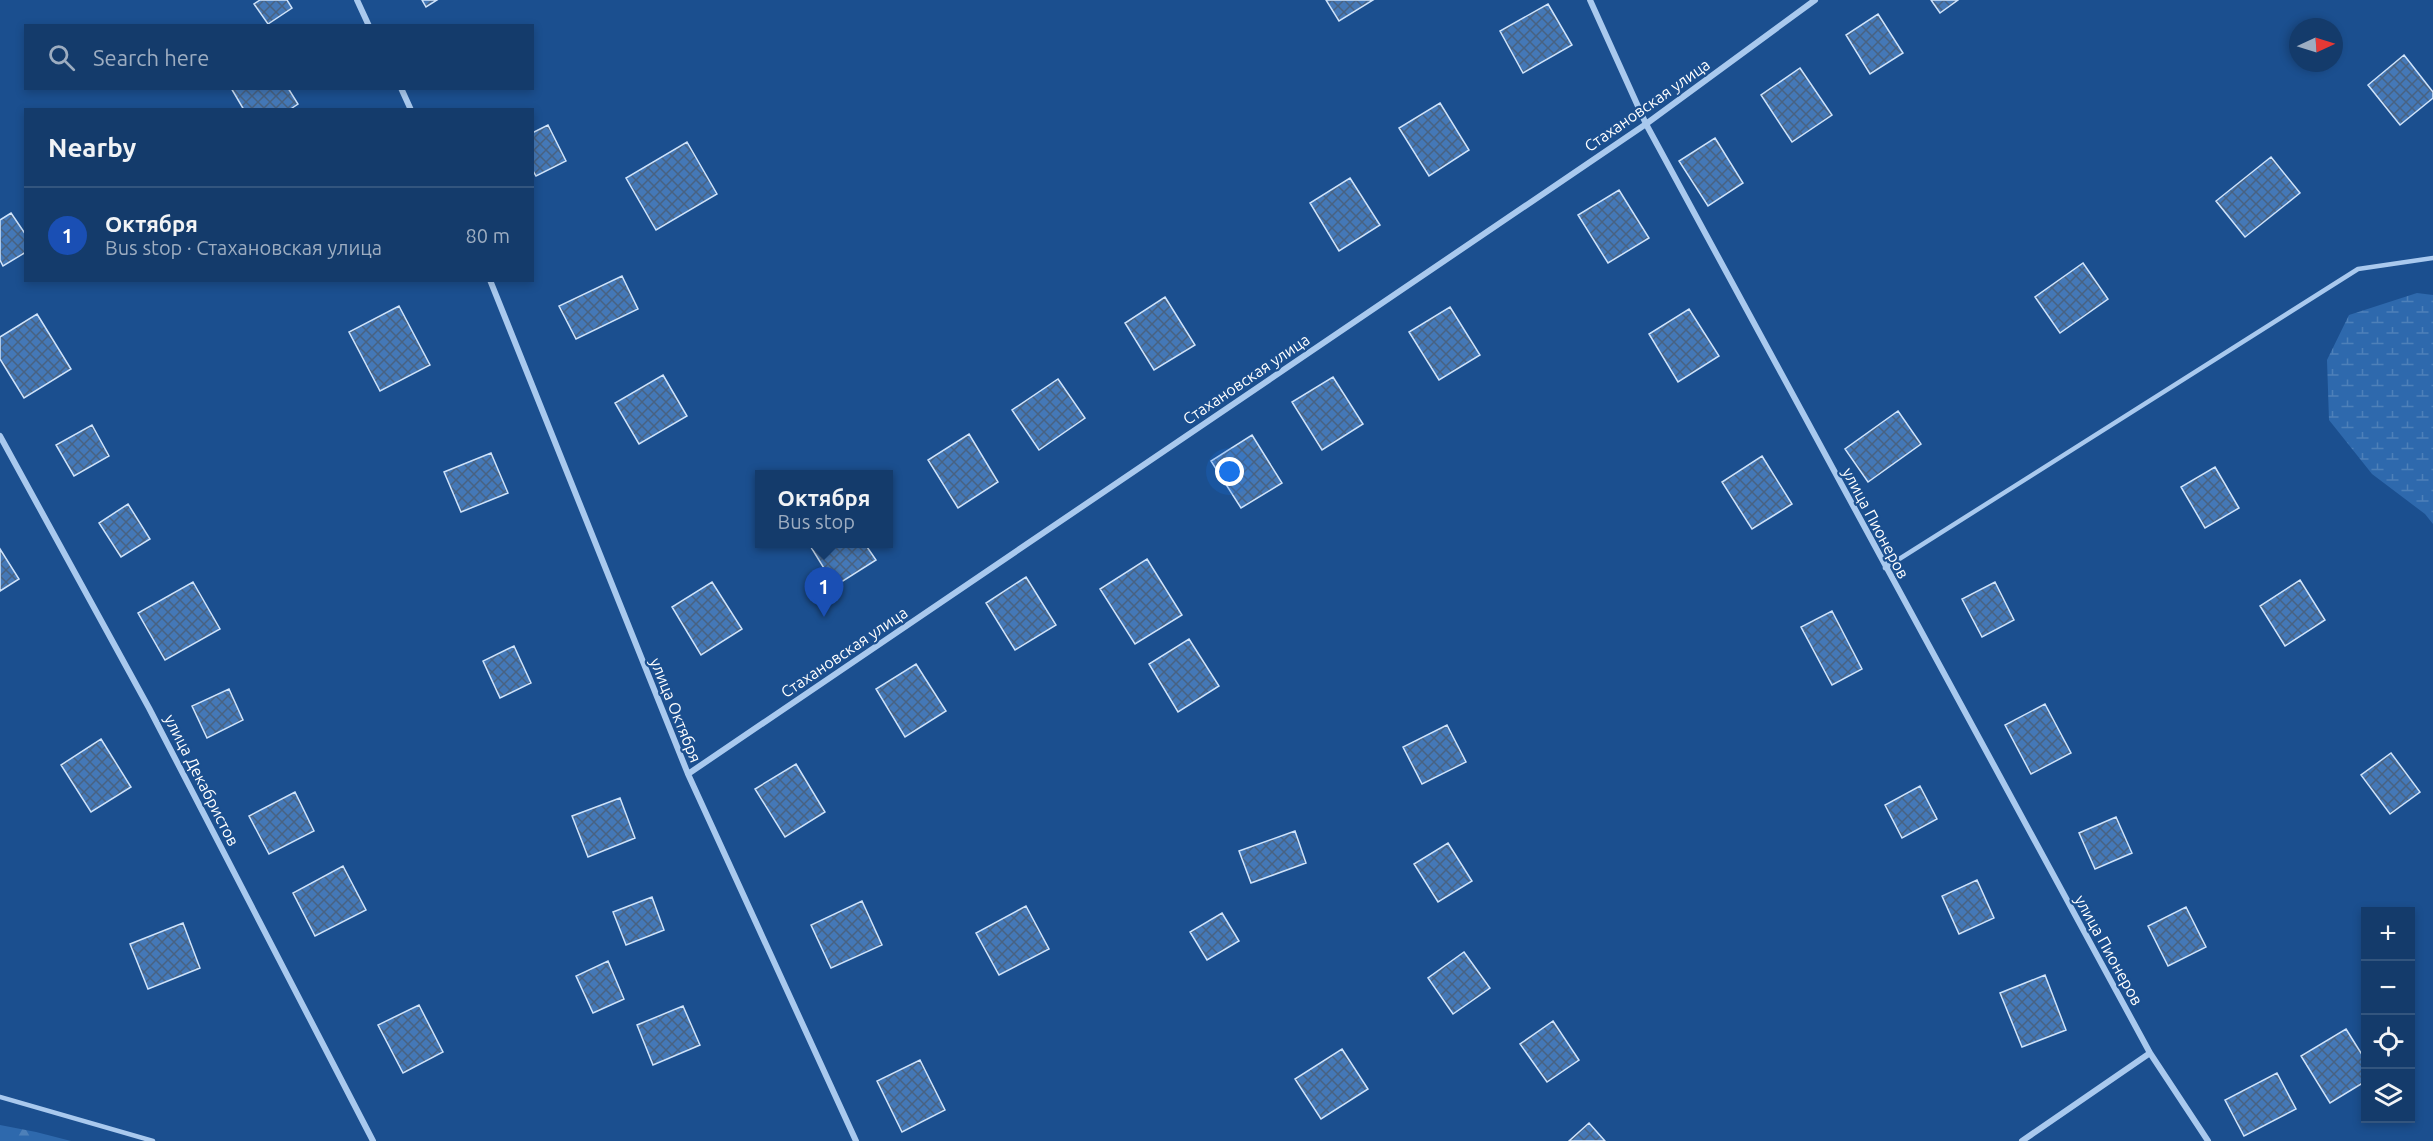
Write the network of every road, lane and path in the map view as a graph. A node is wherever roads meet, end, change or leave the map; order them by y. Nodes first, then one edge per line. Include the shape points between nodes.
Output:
1 (357, 0) edge
2 (1590, 0) edge
3 (1815, 0) edge
4 (368, 24) edge
5 (402, 90) edge
6 (410, 108) edge
7 (1646, 124) junction
8 (2433, 258) edge
9 (491, 282) edge
10 (0, 436) edge
11 (1885, 568) junction
12 (688, 774) junction
13 (2151, 1053) junction
14 (0, 1097) edge
15 (153, 1141) edge
16 (373, 1141) edge
17 (856, 1141) edge
18 (2022, 1141) edge
19 (2208, 1141) edge

1 - 4 street
2 - 7 street, улица Пионеров
3 - 7 street, Стахановская улица
5 - 6 street
7 - 11 street, улица Пионеров
7 - 12 street, Стахановская улица
8 - 11 lane via 2358,269
9 - 12 street, улица Октября
10 - 16 street, улица Декабристов via 149,708
11 - 13 street, улица Пионеров
12 - 17 street, улица Октября
13 - 18 street
13 - 19 street, улица Пионеров
14 - 15 lane

